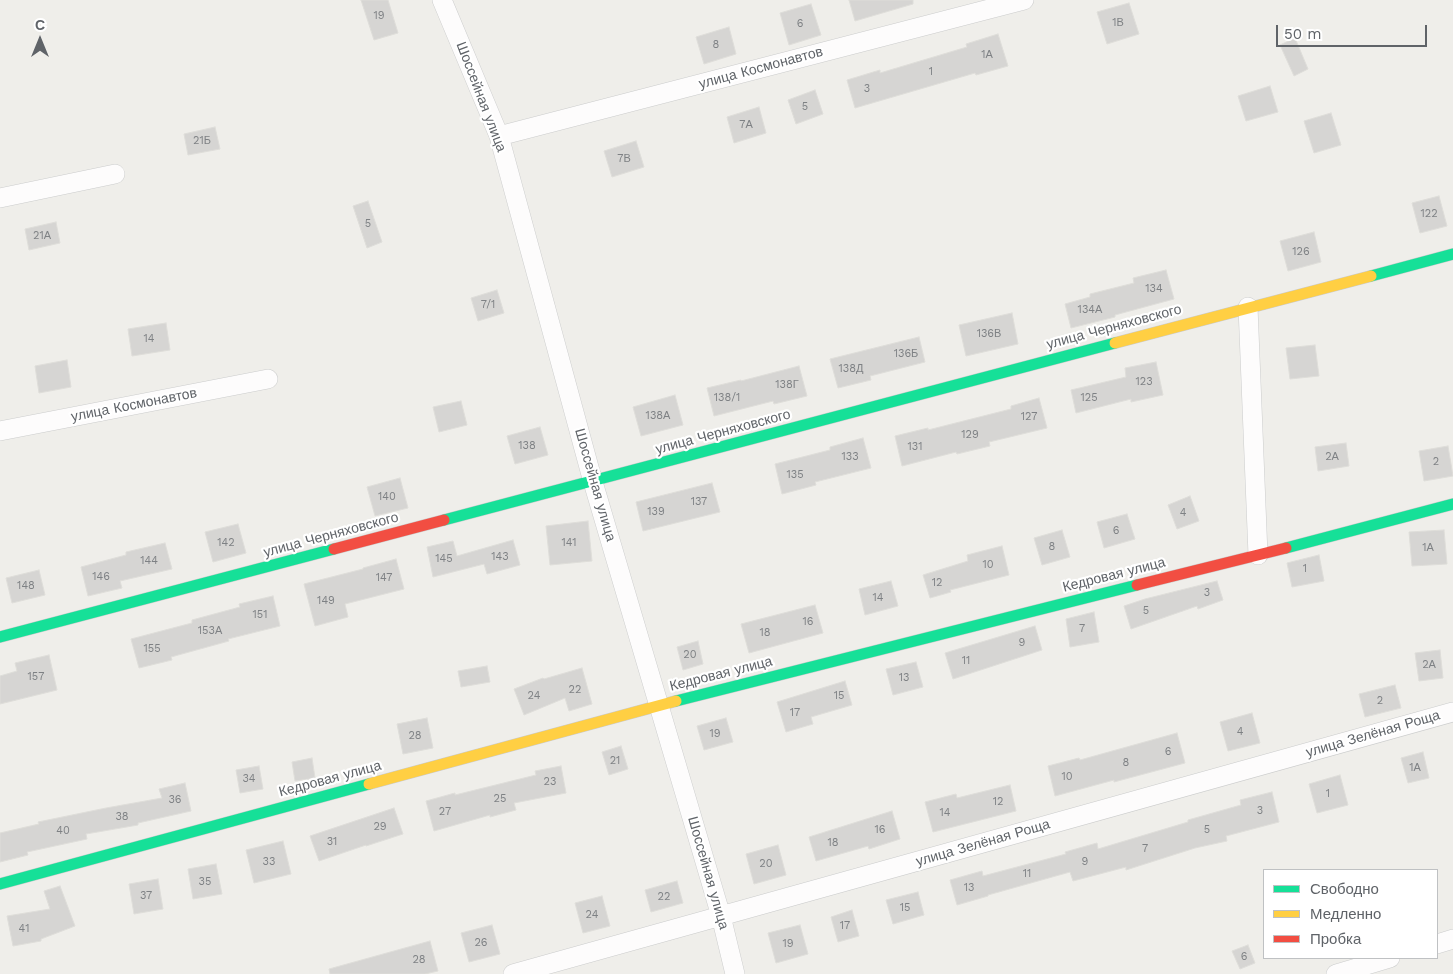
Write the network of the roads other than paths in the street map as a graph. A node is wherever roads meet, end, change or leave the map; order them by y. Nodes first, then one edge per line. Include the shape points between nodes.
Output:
1 (442, 0) edge
2 (1024, 0) edge
3 (499, 136) junction
4 (116, 174) dead end
5 (0, 198) edge
6 (1453, 254) edge
7 (1248, 307) junction
8 (268, 379) dead end
9 (0, 431) edge
10 (593, 482) junction
11 (1453, 504) edge
12 (1258, 555) junction
13 (0, 637) edge
14 (660, 705) junction
15 (1453, 712) edge
16 (0, 884) edge
17 (721, 916) junction
18 (1453, 939) edge
19 (1438, 944) edge
20 (1387, 959) edge
21 (513, 974) edge
22 (735, 974) edge
23 (1336, 974) edge

1 - 3 street, Шоссейная улица
2 - 3 street, улица Космонавтов
3 - 10 street, Шоссейная улица
4 - 5 street
6 - 7 street, улица Черняховского
7 - 10 street, улица Черняховского
7 - 12 street
8 - 9 street, улица Космонавтов
10 - 13 street, улица Черняховского
10 - 14 street, Шоссейная улица
11 - 12 street, Кедровая улица
12 - 14 street, Кедровая улица
14 - 16 street, Кедровая улица
14 - 17 street, Шоссейная улица
15 - 17 street, улица Зелёная Роща
17 - 21 street, улица Зелёная Роща
17 - 22 street, Шоссейная улица
18 - 19 street
20 - 23 street

